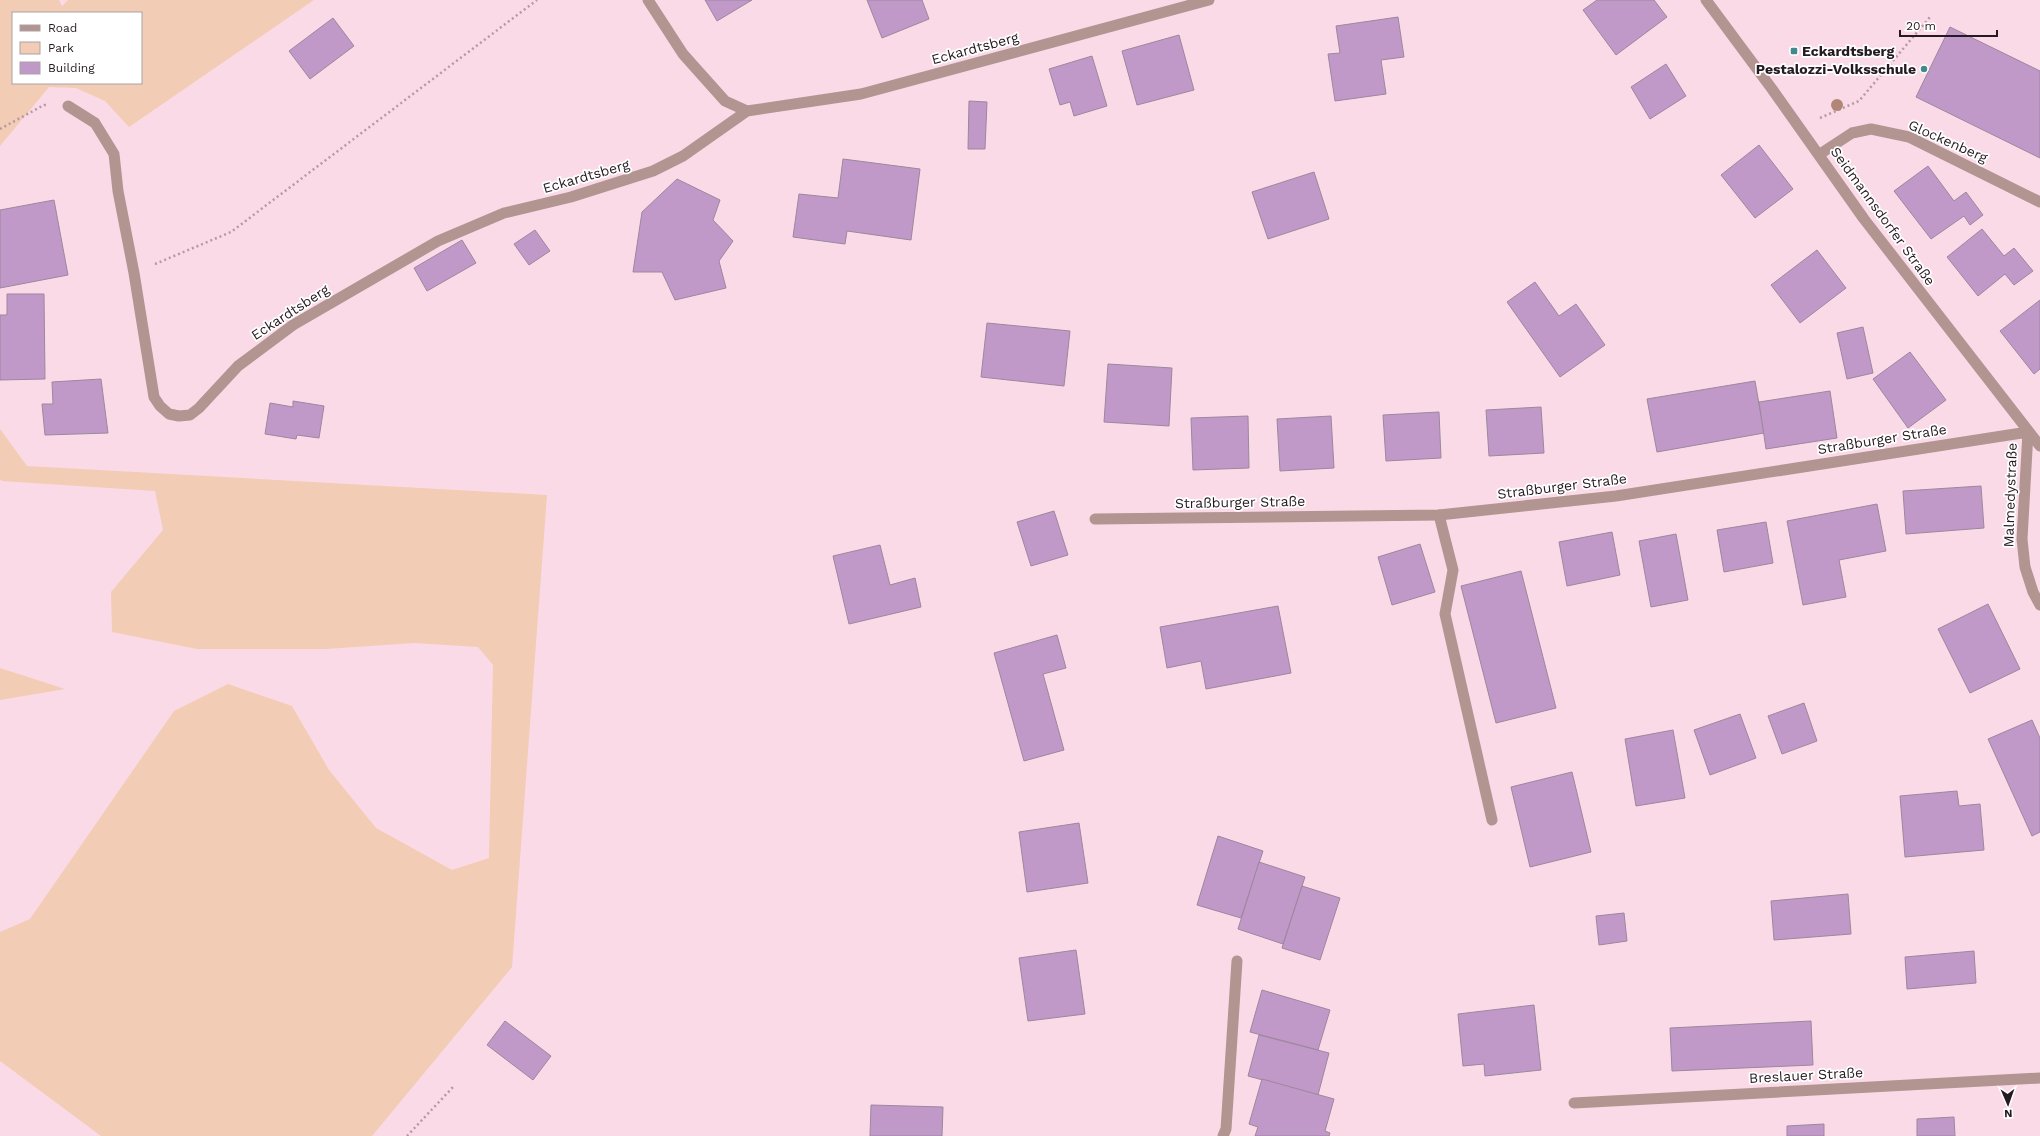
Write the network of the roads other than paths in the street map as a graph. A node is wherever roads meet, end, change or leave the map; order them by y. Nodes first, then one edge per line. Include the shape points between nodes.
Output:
1 (648, 0) edge
2 (1209, 0) edge
3 (1706, 0) edge
4 (68, 106) road end
5 (747, 111) junction
6 (1820, 154) junction
7 (2040, 202) edge
8 (2028, 432) junction
9 (2040, 446) edge
10 (1439, 515) junction
11 (1094, 519) dead end
12 (2040, 605) edge
13 (1492, 820) dead end
14 (1237, 961) dead end
15 (2040, 1078) edge
16 (1574, 1102) dead end
17 (1223, 1136) edge

1 - 5 street via 683,54 725,101
2 - 5 street, Eckardtsberg via 861,94
3 - 6 street, Seidmannsdorfer Straße
4 - 5 street, Eckardtsberg via 95,123 114,154 118,191 154,397 169,414 179,416 190,415 199,408 238,366 293,325 438,242 504,213 571,197 653,171 682,156
6 - 7 street, Glockenberg via 1852,133 1870,129 1908,137
6 - 8 street, Seidmannsdorfer Straße via 1864,219
8 - 9 street, Seidmannsdorfer Straße
8 - 10 street, Straßburger Straße via 1616,496
8 - 12 street, Malmedystraße via 2022,539 2025,567
10 - 11 street, Straßburger Straße
10 - 13 street via 1453,570 1445,614
14 - 17 street via 1226,1129
15 - 16 street, Breslauer Straße

